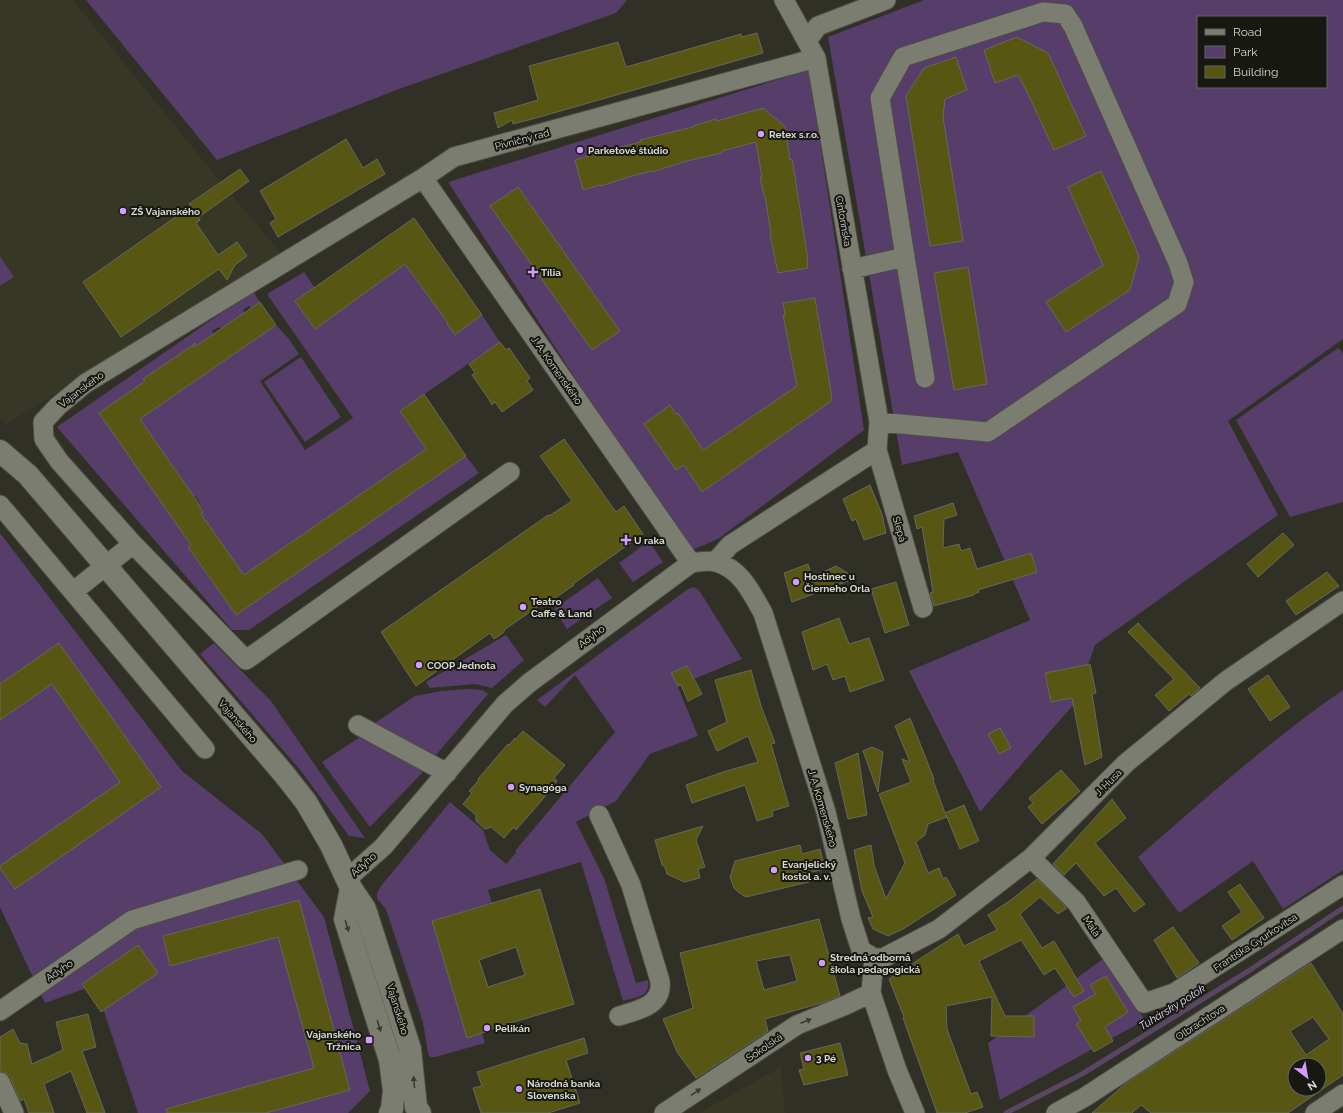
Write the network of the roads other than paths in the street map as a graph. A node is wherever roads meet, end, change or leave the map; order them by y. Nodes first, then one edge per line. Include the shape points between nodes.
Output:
1 (784, 0) edge
2 (886, 0) edge
3 (807, 41) junction
4 (816, 58) junction
5 (423, 178) junction
6 (904, 258) junction
7 (852, 269) junction
8 (255, 280) joint
9 (924, 378) dead end
10 (879, 422) junction
11 (877, 450) junction
12 (0, 451) edge
13 (510, 472) dead end
14 (0, 505) edge
15 (133, 544) junction
16 (715, 562) junction
17 (691, 563) junction
18 (105, 566) junction
19 (74, 592) junction
20 (1343, 601) edge
21 (923, 608) dead end
22 (358, 725) dead end
23 (205, 748) dead end
24 (446, 773) junction
25 (599, 815) dead end
26 (1031, 858) junction
27 (298, 870) dead end
28 (349, 883) junction
29 (1343, 885) edge
30 (1343, 928) edge
31 (874, 958) junction
32 (871, 994) junction
33 (1144, 1003) joint
34 (0, 1011) edge
35 (619, 1016) dead end
36 (0, 1082) edge
37 (1343, 1094) edge
38 (14, 1113) edge
39 (390, 1113) edge
40 (420, 1113) edge
41 (664, 1113) edge
42 (915, 1113) edge
43 (1056, 1113) edge
44 (1315, 1113) edge

1 - 3 street, Cintorínska
2 - 3 street via 818,26
3 - 4 street, Cintorínska
4 - 5 street, Pivničný rad via 454,157
4 - 7 street, Cintorínska
5 - 8 street, Pivničný rad
5 - 17 street, J. A. Komenského
6 - 7 street
6 - 9 street
6 - 10 street via 880,98 904,57 1043,12 1065,14 1178,263 1184,282 1177,304 988,432
7 - 10 street, Cintorínska
8 - 15 street, Vajanského via 86,383 58,406 44,422 44,439 59,461
10 - 11 street, Cintorínska
11 - 16 street via 730,545
11 - 21 street, Slepá
12 - 18 main road, Vajanského via 28,475
13 - 15 street, Vajanského via 246,660
14 - 19 street
15 - 18 street
16 - 17 street
16 - 31 street, J. A. Komenského via 733,570 746,584 763,613 826,812 851,919 861,950
17 - 24 street, Adyho via 529,683 505,704
18 - 19 street
18 - 28 main road, Vajanského via 288,779 331,845
19 - 23 street
20 - 26 street, J. Husa via 1226,681 1126,763
22 - 24 street
24 - 28 street, Adyho
25 - 35 street via 631,885 660,981 658,997 646,1007
26 - 31 street, J. Husa via 939,929 883,958
26 - 33 street, Malá via 1076,902
27 - 34 street, Adyho via 132,920
28 -> 39 main road via 345,919 390,1060 394,1091
40 -> 28 main road, Vajanského via 416,1107 408,1042 365,909
29 - 33 street, Františka Gyurkovitsa via 1174,993
30 - 43 street, Olbrachtova via 1086,1097
31 - 32 street
41 -> 32 street, Sokolská via 797,1025
32 - 42 street
36 - 38 street
37 - 44 street

